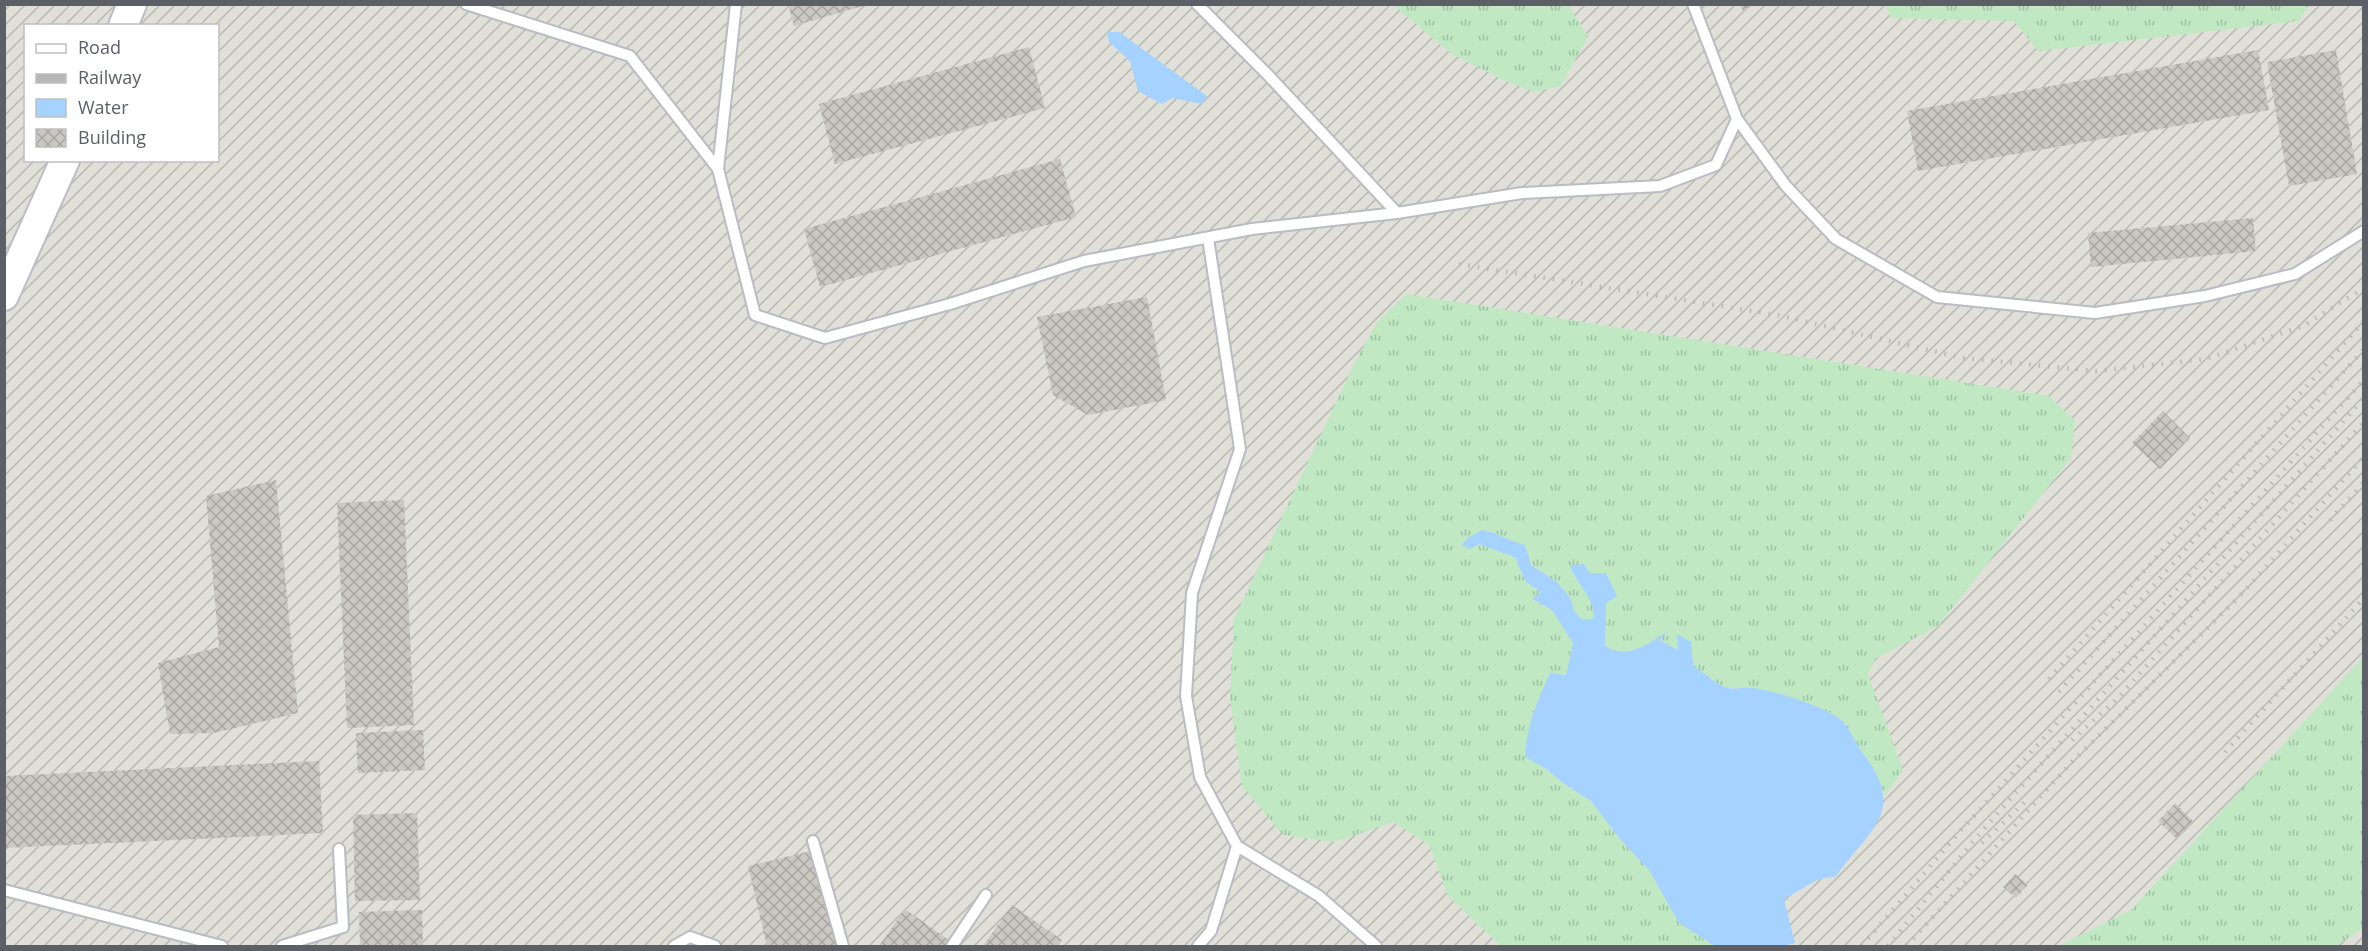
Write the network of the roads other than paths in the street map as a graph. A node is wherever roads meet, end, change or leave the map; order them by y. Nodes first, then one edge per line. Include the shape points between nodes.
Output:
1 (132, 4) edge
2 (466, 4) edge
3 (736, 4) edge
4 (1197, 4) edge
5 (1693, 4) edge
6 (124, 24) edge
7 (1737, 119) junction
8 (64, 162) edge
9 (718, 169) junction
10 (1397, 213) junction
11 (2364, 231) edge
12 (1208, 238) junction
13 (4, 296) edge
14 (813, 841) dead end
15 (1237, 846) junction
16 (339, 849) dead end
17 (4, 890) edge
18 (986, 895) dead end
19 (222, 946) edge
20 (282, 946) edge
21 (674, 946) edge
22 (715, 946) edge
23 (843, 946) edge
24 (952, 946) edge
25 (1198, 946) edge
26 (1376, 946) edge

1 - 6 street
2 - 9 lane via 630,56
3 - 9 lane
4 - 10 lane
5 - 7 lane
7 - 10 lane via 1716,165 1660,186 1522,192
7 - 11 lane via 1786,186 1836,239 1937,297 2095,313 2205,296 2295,274
8 - 13 street
9 - 12 lane via 755,315 825,338 950,304 1084,261
10 - 12 lane via 1252,229
12 - 15 lane via 1239,449 1192,593 1186,696 1200,777
14 - 23 lane
15 - 25 lane via 1210,931
15 - 26 lane via 1319,896
16 - 20 lane via 343,927
17 - 19 lane
18 - 24 lane
21 - 22 lane via 690,937

